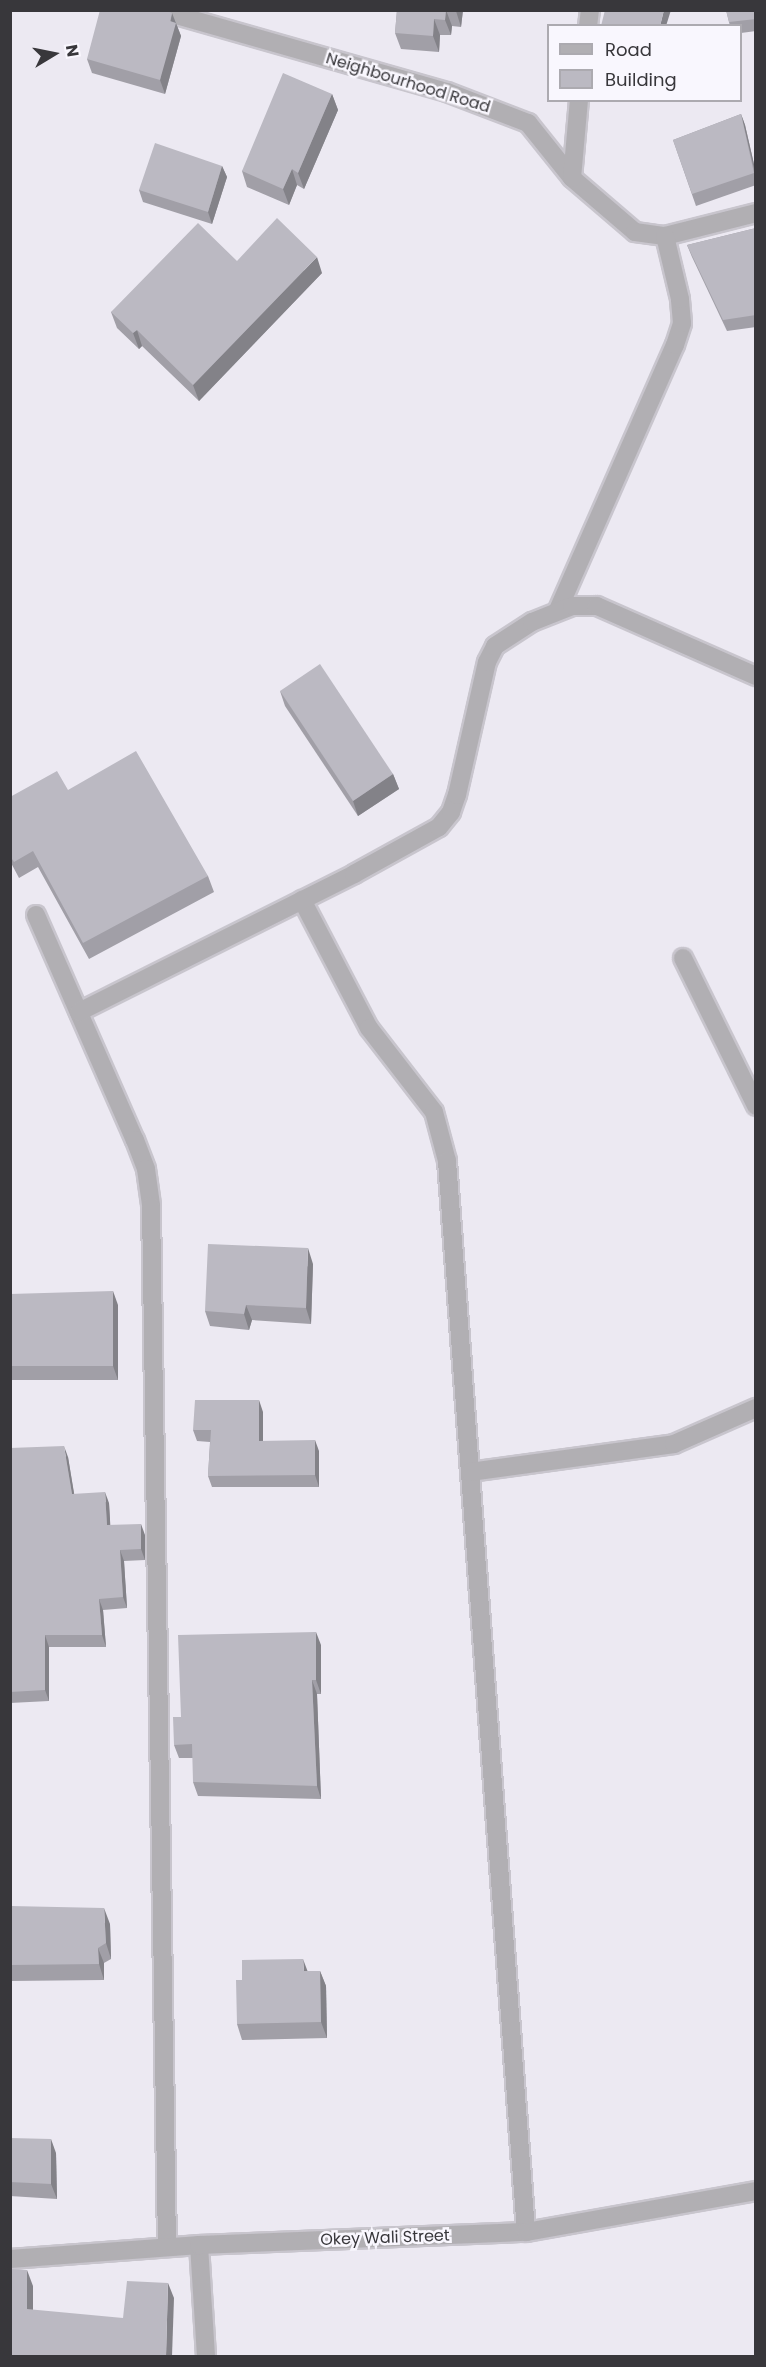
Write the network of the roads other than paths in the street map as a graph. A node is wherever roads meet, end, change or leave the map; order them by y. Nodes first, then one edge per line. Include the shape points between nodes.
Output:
1 (159, 10) edge
2 (579, 102) edge
3 (572, 178) junction
4 (756, 213) edge
5 (665, 236) junction
6 (558, 610) junction
7 (756, 676) edge
8 (302, 900) junction
9 (36, 915) dead end
10 (683, 958) dead end
11 (79, 1012) junction
12 (756, 1106) edge
13 (756, 1408) edge
14 (470, 1472) junction
15 (756, 2191) edge
16 (526, 2232) junction
17 (199, 2245) junction
18 (167, 2247) junction
19 (10, 2259) edge
20 (206, 2356) edge

1 - 3 street, Neighbourhood Road via 447,92 528,123
2 - 3 street
3 - 5 street, Neighbourhood Road via 635,232
4 - 5 street, Neighbourhood Road
5 - 6 street via 682,323
6 - 7 street via 597,606
6 - 8 street via 511,633 495,646 487,662 457,795 451,812 439,826
8 - 11 street
8 - 14 street via 369,1028 434,1112 447,1161
9 - 11 street
10 - 12 street
11 - 18 street via 146,1169 151,1206
13 - 14 street via 674,1444
14 - 16 street
15 - 16 street, Okey Wali Street
16 - 17 street, Okey Wali Street
17 - 18 street, Okey Wali Street
17 - 20 street
18 - 19 street, Okey Wali Street

